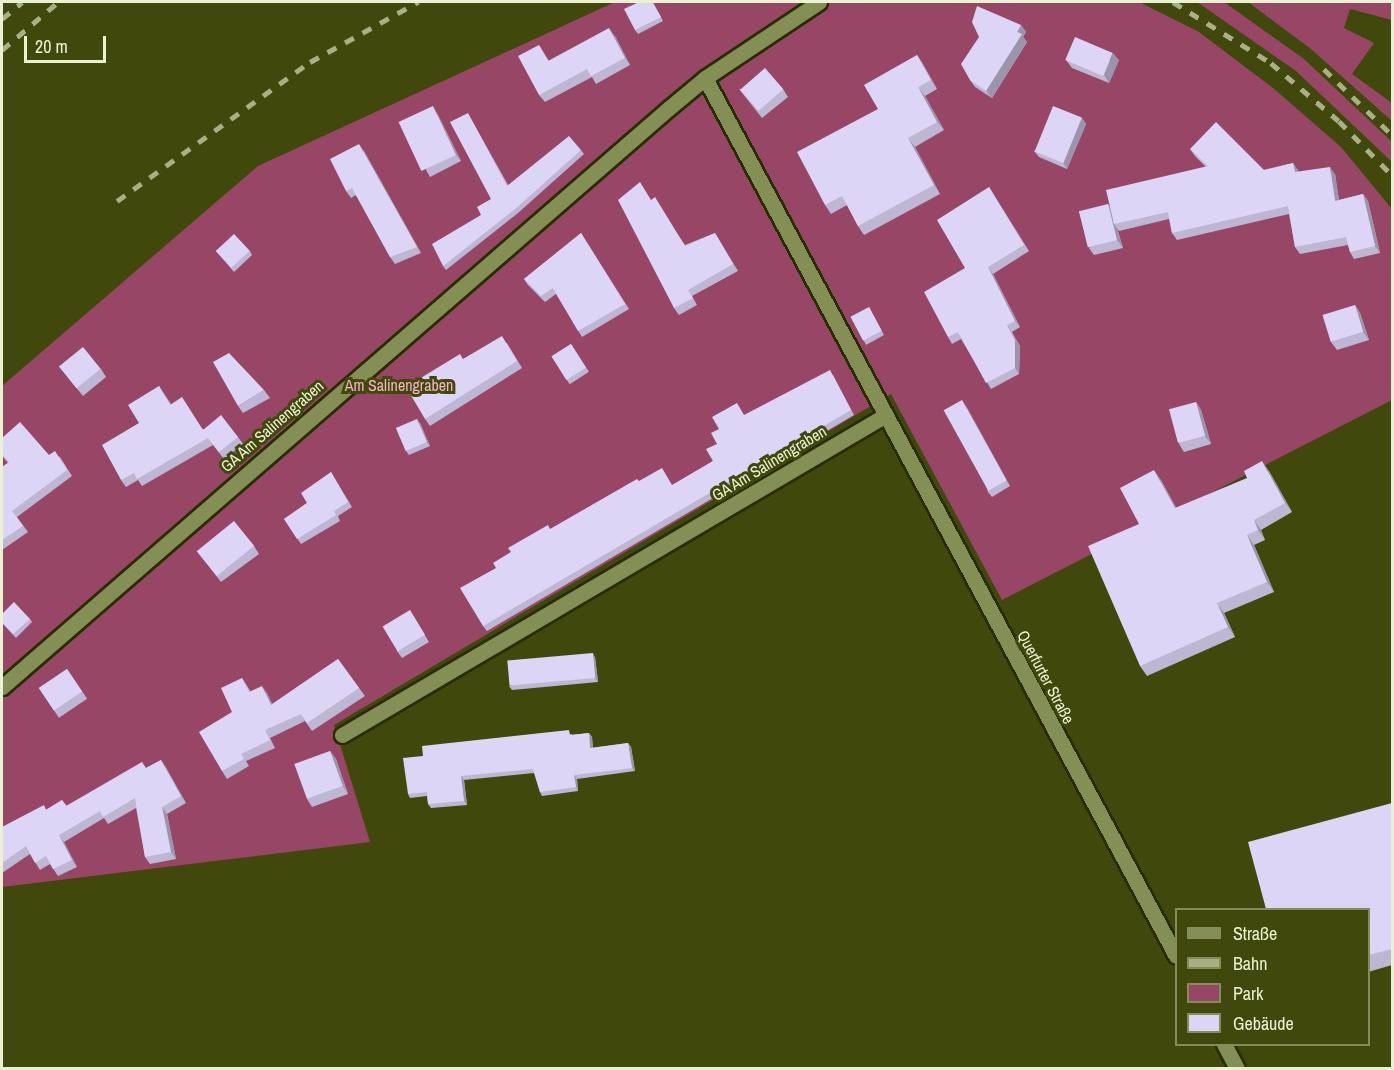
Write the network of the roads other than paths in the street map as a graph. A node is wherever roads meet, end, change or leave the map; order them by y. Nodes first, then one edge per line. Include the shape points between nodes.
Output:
1 (819, 2) edge
2 (705, 78) junction
3 (886, 415) junction
4 (2, 687) edge
5 (342, 735) dead end
6 (1175, 954) edge
7 (1225, 1046) edge
8 (1238, 1068) edge

1 - 2 street, GA Am Salinengraben
2 - 3 street
2 - 4 street, GA Am Salinengraben
3 - 5 street, GA Am Salinengraben
3 - 6 street, Querfurter Straße
7 - 8 street

